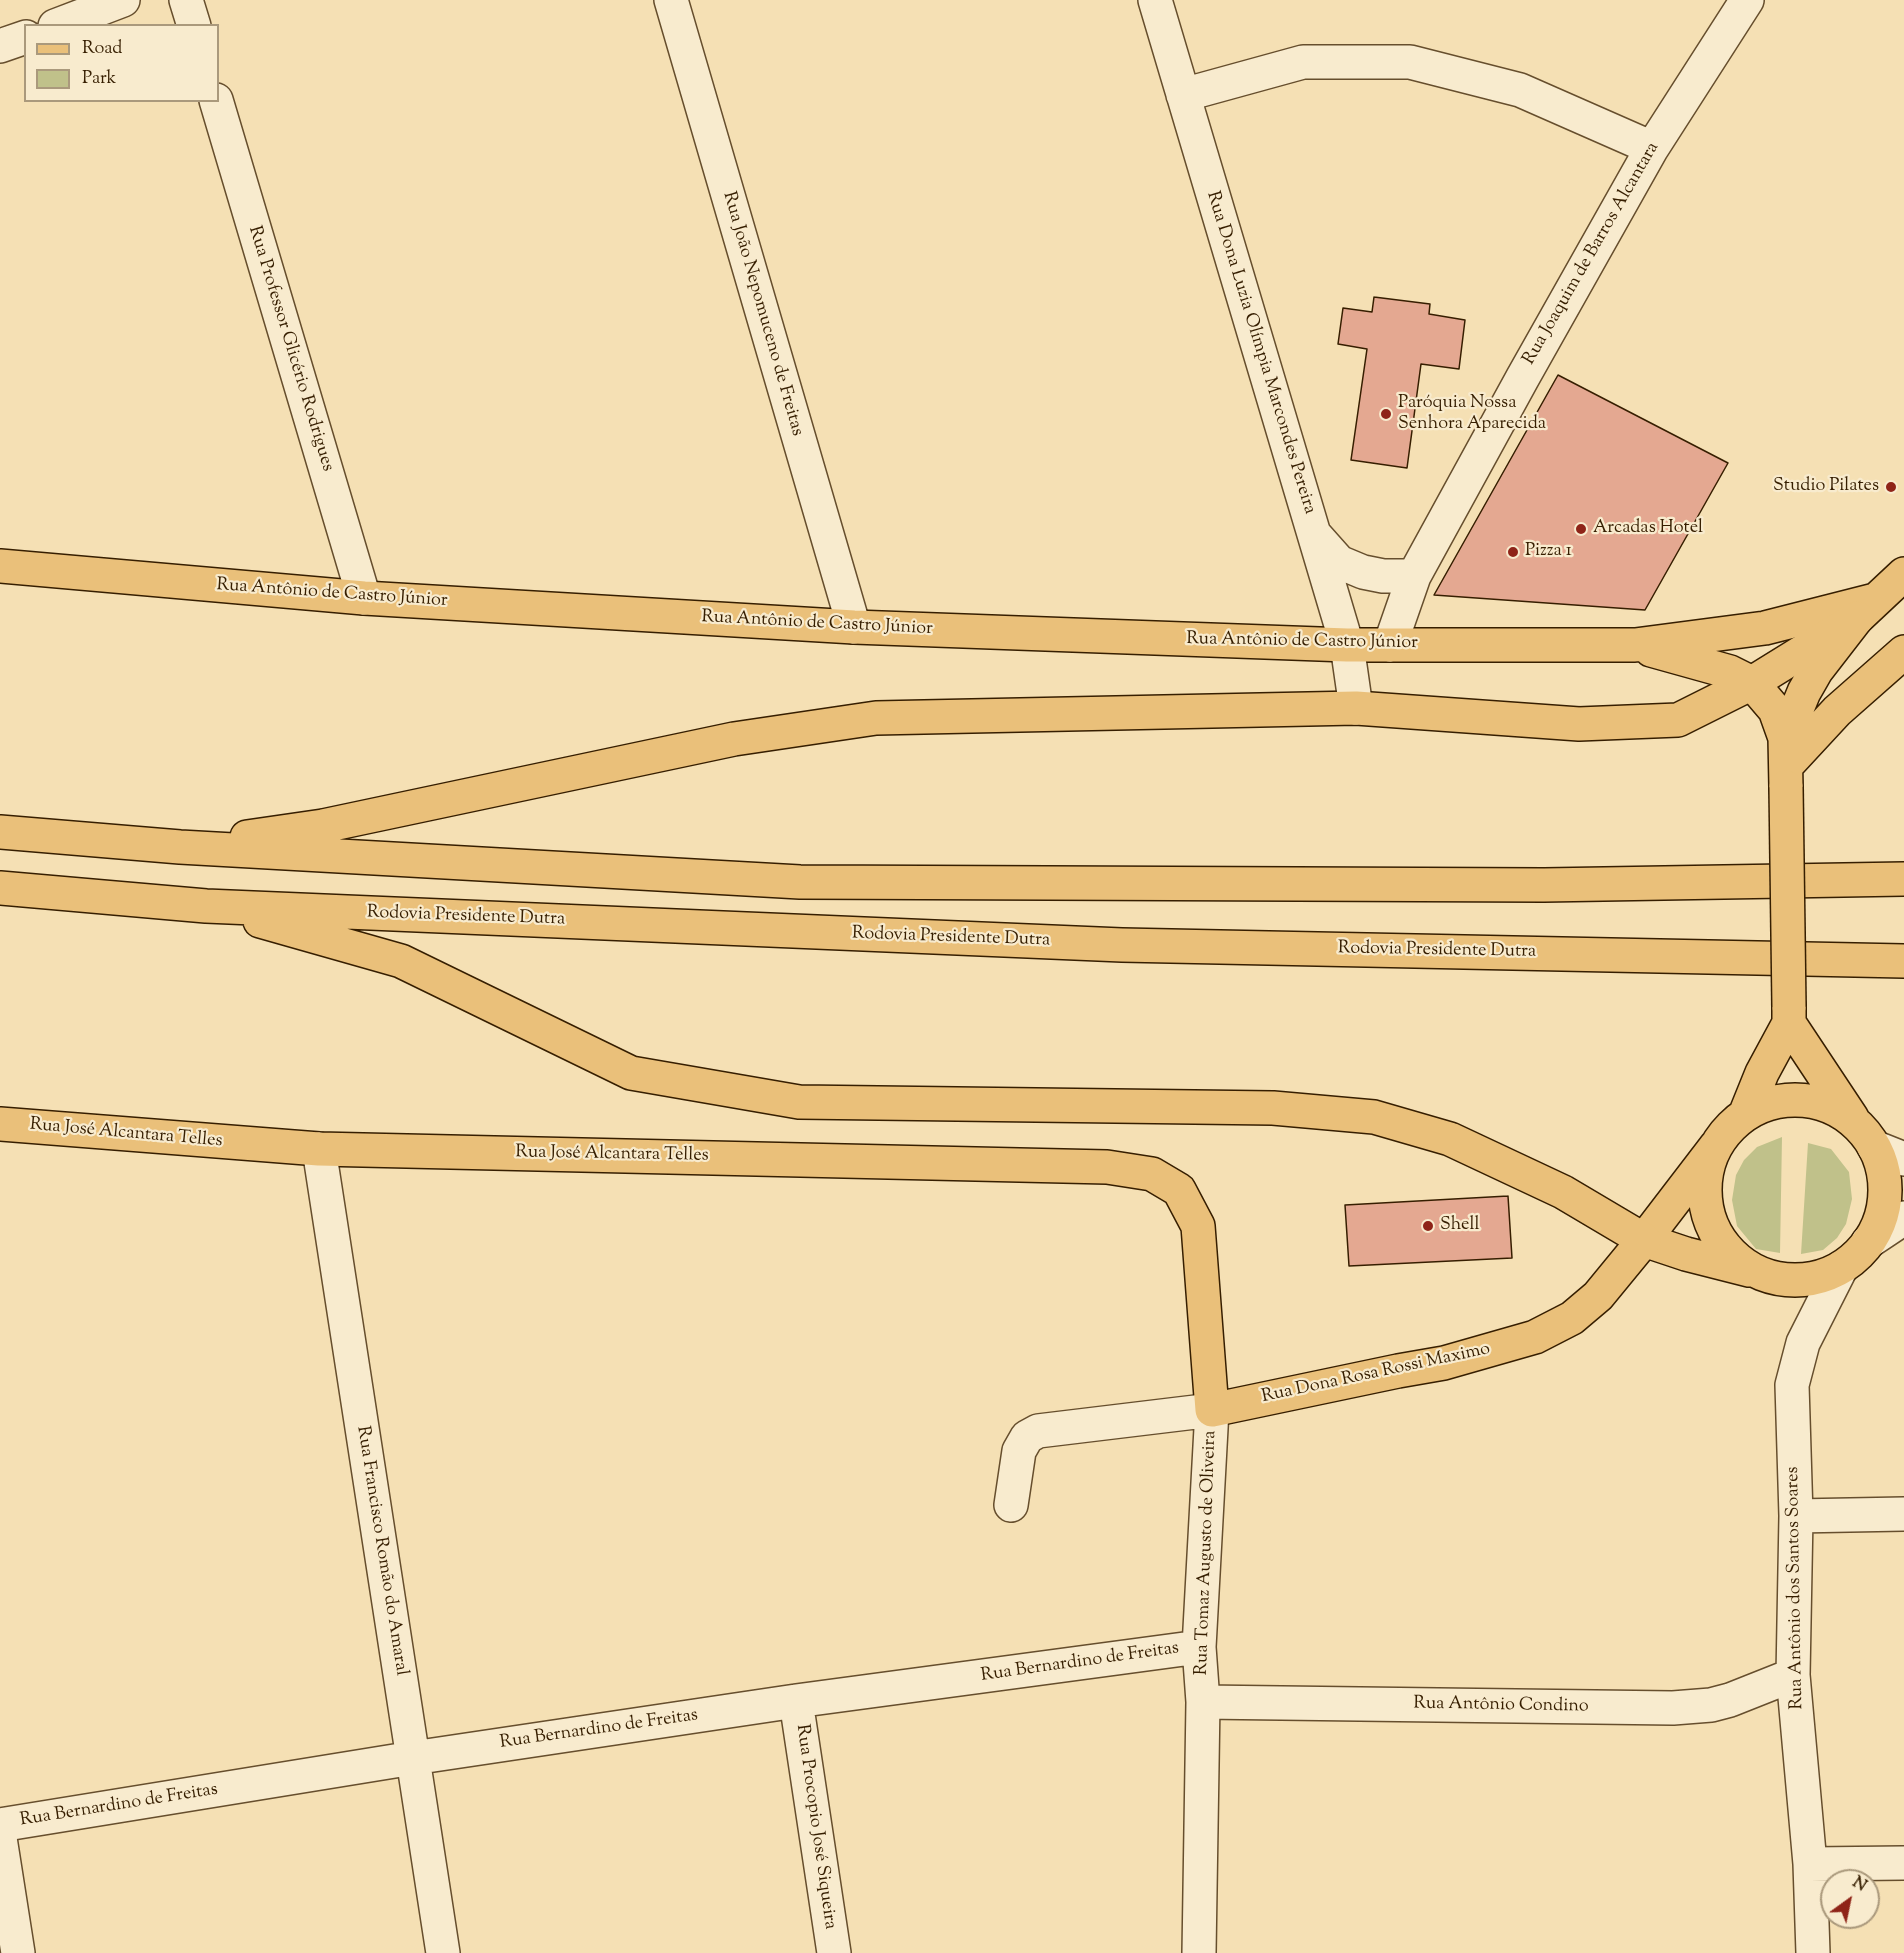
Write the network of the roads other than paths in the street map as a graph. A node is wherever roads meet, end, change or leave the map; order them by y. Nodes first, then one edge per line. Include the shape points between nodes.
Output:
1 (123, 0) edge
2 (186, 0) edge
3 (671, 0) edge
4 (1155, 0) edge
5 (1747, 0) edge
6 (60, 24) edge
7 (193, 24) edge
8 (24, 38) edge
9 (0, 46) edge
10 (1183, 95) junction
11 (217, 102) edge
12 (1652, 148) junction
13 (1314, 533) junction
14 (0, 566) edge
15 (1904, 574) edge
16 (1414, 576) junction
17 (364, 598) junction
18 (1866, 609) junction
19 (854, 627) junction
20 (1347, 645) junction
21 (1390, 645) junction
22 (1635, 645) junction
23 (1904, 652) edge
24 (1752, 683) junction
25 (1356, 708) junction
26 (1786, 764) junction
27 (0, 832) edge
28 (180, 847) junction
29 (1904, 879) edge
30 (0, 888) edge
31 (206, 906) junction
32 (1904, 961) edge
33 (1789, 1015) junction
34 (1745, 1114) junction
35 (0, 1124) edge
36 (1865, 1136) junction
37 (1716, 1146) junction
38 (319, 1149) junction
39 (1904, 1159) edge
40 (1904, 1218) edge
41 (1198, 1226) joint
42 (1644, 1240) junction
43 (1868, 1242) junction
44 (1840, 1268) junction
45 (1761, 1274) junction
46 (1212, 1410) junction
47 (1011, 1505) dead end
48 (1904, 1514) edge
49 (1796, 1515) junction
50 (1199, 1647) junction
51 (1793, 1675) junction
52 (796, 1701) junction
53 (1203, 1702) junction
54 (413, 1758) junction
55 (0, 1825) edge
56 (0, 1838) edge
57 (1904, 1863) edge
58 (1810, 1864) junction
59 (18, 1953) edge
60 (443, 1953) edge
61 (834, 1953) edge
62 (1199, 1953) edge
63 (1813, 1953) edge

1 - 6 street
2 - 7 street
3 - 19 street, Rua João Nepomuceno de Freitas
4 - 10 street, Rua Dona Luzia Olímpia Marcondes Pereira
5 - 12 street, Rua Joaquim de Barros Alcantara
8 - 9 street
10 - 12 street via 1303,62 1410,62 1520,90
10 - 13 street, Rua Dona Luzia Olímpia Marcondes Pereira
11 - 17 street, Rua Professor Glicério Rodrigues
12 - 16 street, Rua Joaquim de Barros Alcantara
13 - 16 street via 1339,562 1383,576
13 - 20 street, Rua Dona Luzia Olímpia Marcondes Pereira
14 - 17 main road, Rua Antônio de Castro Júnior
15 - 18 main road
16 - 21 street, Rua Joaquim de Barros Alcantara
17 - 19 main road, Rua Antônio de Castro Júnior
18 - 22 main road via 1765,628
18 - 24 main road
18 - 26 main road via 1804,692
19 - 20 main road, Rua Antônio de Castro Júnior
20 - 21 main road, Rua Antônio de Castro Júnior
20 - 25 street, Rua Dona Luzia Olímpia Marcondes Pereira
21 - 22 main road, Rua Antônio de Castro Júnior
22 - 24 main road via 1730,672
23 - 26 main road via 1837,711
24 - 25 main road via 1678,720 1579,724
24 - 26 main road via 1775,710
25 - 28 main road via 876,718 734,739 323,826
26 - 33 main road, bridge
27 - 28 main road
28 - 29 main road via 800,882 1544,885
30 - 31 main road, Rodovia Presidente Dutra
31 - 32 main road, Rodovia Presidente Dutra via 1122,945
31 - 42 main road via 401,961 631,1073 799,1102 1273,1108 1374,1117 1450,1139 1563,1192
33 - 34 main road
33 - 36 main road via 1820,1073
34 - 36 main road via 1772,1103 1802,1100 1831,1108
34 - 37 main road via 1728,1128
35 - 38 main road, Rua José Alcantara Telles
36 - 39 street
36 - 43 main road via 1884,1174 1884,1203
37 - 42 main road, Rua Dona Rosa Rossi Maximo
37 - 45 main road via 1706,1174 1706,1205 1715,1234 1735,1258
38 - 41 main road, Rua José Alcantara Telles via 1107,1167 1152,1174 1179,1190
38 - 54 street, Rua Francisco Romão do Amaral
40 - 43 street
41 - 46 main road, Rua Tomaz Augusto de Oliveira
42 - 45 main road
42 - 46 main road, Rua Dona Rosa Rossi Maximo via 1598,1296 1572,1318 1535,1337 1444,1363
43 - 44 main road
44 - 45 main road via 1815,1278 1788,1280
44 - 49 street, Rua Antônio dos Santos Soares via 1803,1343 1792,1385
46 - 47 street via 1038,1431 1027,1437 1019,1451
46 - 50 street, Rua Tomaz Augusto de Oliveira
48 - 49 street
49 - 51 street, Rua Antônio dos Santos Soares
50 - 52 street, Rua Bernardino de Freitas
50 - 53 street, Rua Tomaz Augusto de Oliveira
51 - 53 street, Rua Antônio Condino via 1730,1700 1672,1708
51 - 58 street, Rua Antônio dos Santos Soares
52 - 54 street, Rua Bernardino de Freitas
52 - 61 street, Rua Procopio José Siqueira
53 - 62 street, Rua Tomaz Augusto de Oliveira
54 - 55 street, Rua Bernardino de Freitas
54 - 60 street, Rua Francisco Romão do Amaral
56 - 59 street
57 - 58 street
58 - 63 street, Rua Antônio dos Santos Soares

